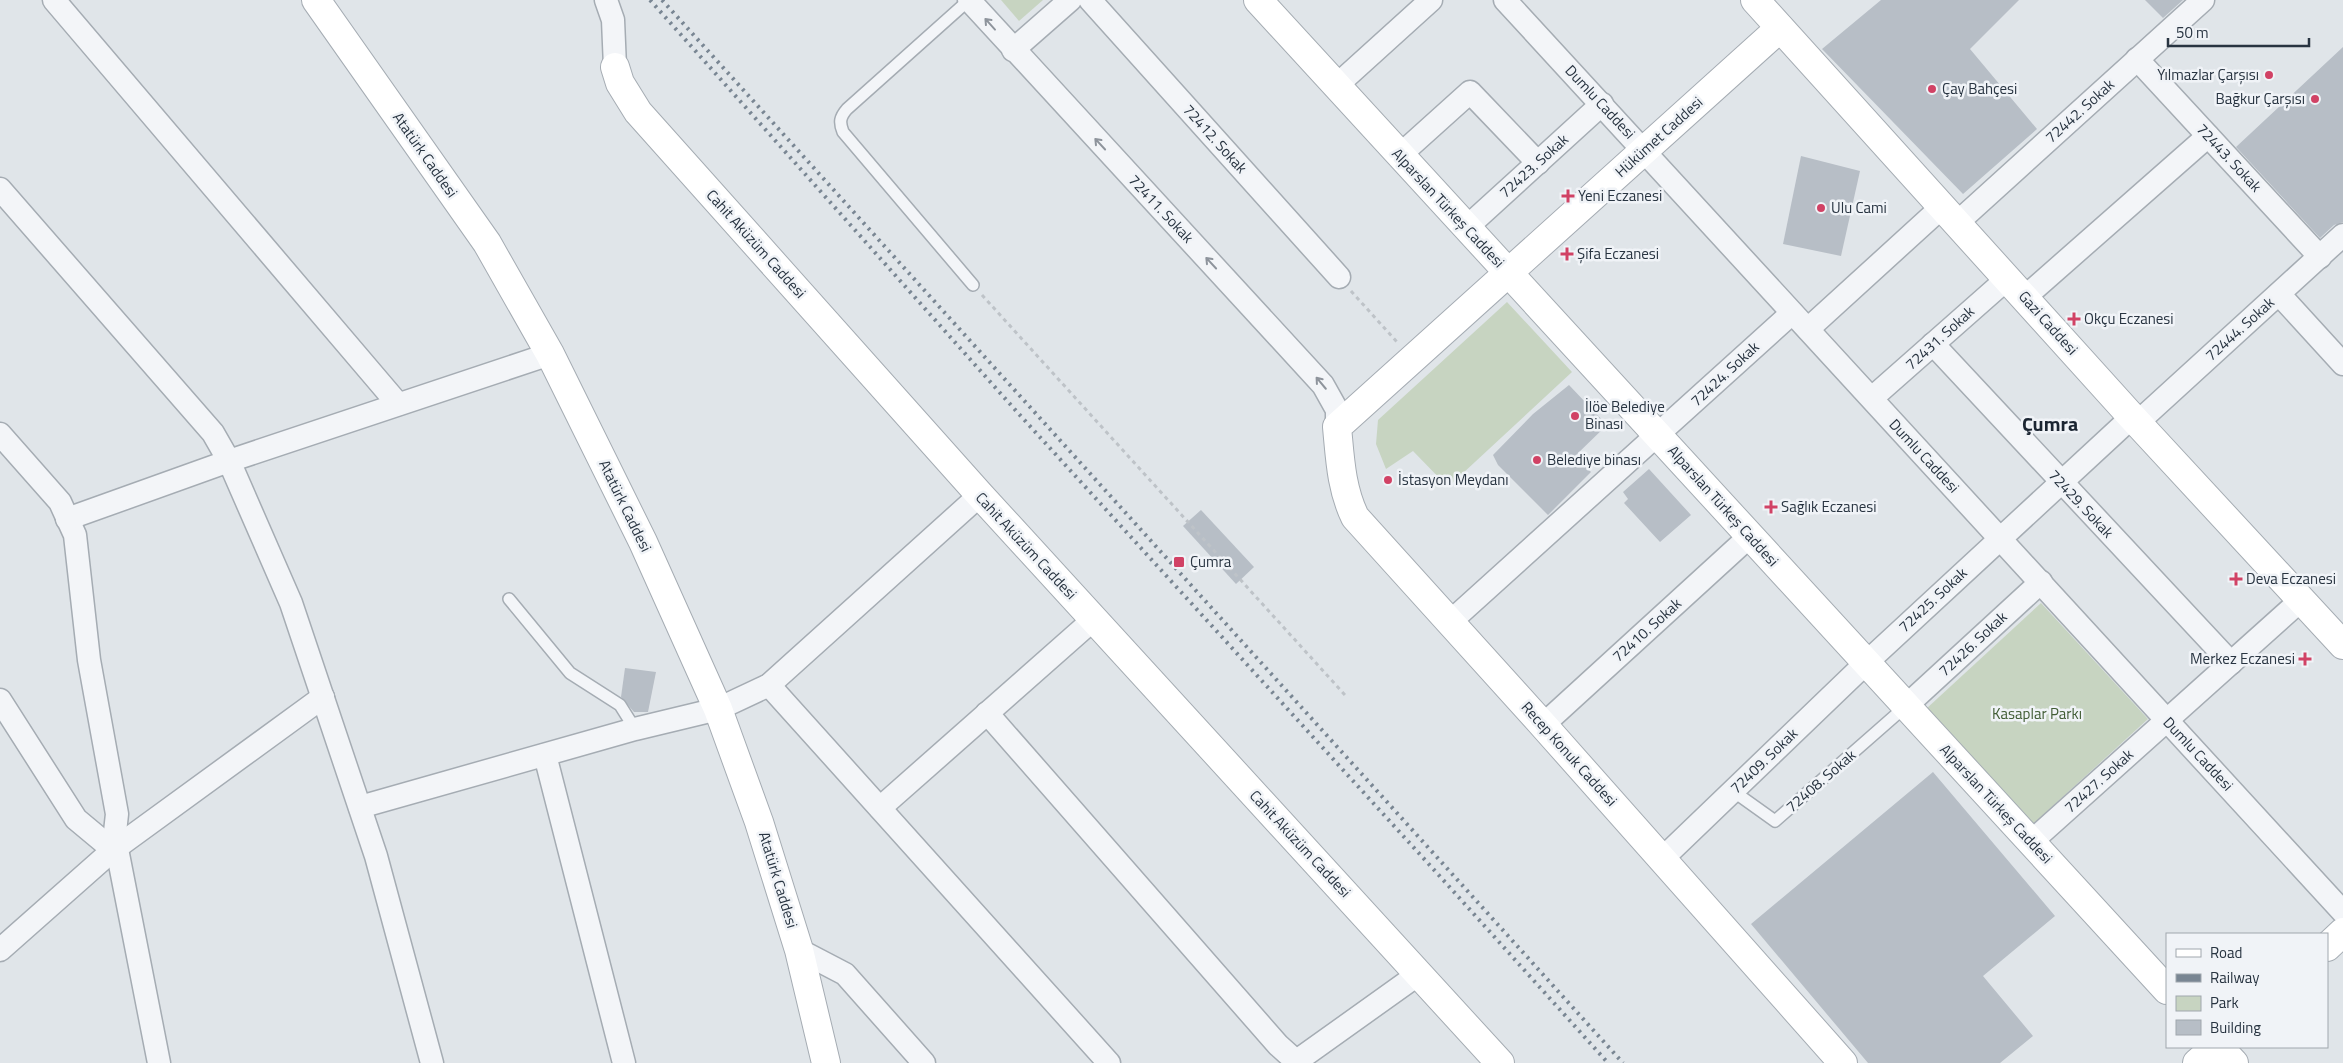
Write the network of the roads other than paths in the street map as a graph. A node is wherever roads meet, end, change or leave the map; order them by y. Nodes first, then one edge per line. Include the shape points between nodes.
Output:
1 (54, 0) edge
2 (316, 0) edge
3 (606, 0) edge
4 (968, 0) edge
5 (1070, 0) edge
6 (1090, 0) edge
7 (1258, 0) edge
8 (1431, 0) edge
9 (1505, 0) edge
10 (1755, 0) edge
11 (2200, 1) edge
12 (1780, 28) junction
13 (1013, 50) junction
14 (2137, 59) junction
15 (615, 66) joint
16 (1336, 86) junction
17 (1602, 104) junction
18 (2208, 136) junction
19 (1644, 150) junction
20 (1400, 155) junction
21 (1538, 163) junction
22 (0, 189) edge
23 (1950, 214) junction
24 (1466, 228) junction
25 (2343, 235) edge
26 (2320, 257) junction
27 (1509, 274) junction
28 (1339, 278) road end
29 (973, 285) road end
30 (2016, 288) junction
31 (2279, 294) junction
32 (1792, 313) junction
33 (1808, 330) junction
34 (1932, 344) junction
35 (550, 354) junction
36 (2343, 364) edge
37 (1872, 398) junction
38 (398, 404) junction
39 (2135, 420) junction
40 (1337, 427) junction
41 (0, 434) edge
42 (1658, 436) junction
43 (229, 461) junction
44 (2061, 482) junction
45 (980, 495) junction
46 (68, 519) junction
47 (1750, 536) junction
48 (2000, 538) junction
49 (2041, 582) junction
50 (509, 599) dead end
51 (2302, 600) junction
52 (1094, 619) junction
53 (1450, 622) junction
54 (2343, 645) edge
55 (1866, 663) junction
56 (2231, 663) junction
57 (769, 685) junction
58 (323, 697) junction
59 (0, 700) edge
60 (1906, 706) junction
61 (718, 709) junction
62 (987, 713) junction
63 (2167, 720) junction
64 (1543, 724) junction
65 (635, 729) junction
66 (545, 755) junction
67 (1734, 791) junction
68 (360, 807) junction
69 (880, 808) junction
70 (2031, 842) junction
71 (113, 850) junction
72 (1662, 859) junction
73 (2339, 933) edge
74 (0, 950) edge
75 (799, 950) junction
76 (1420, 973) junction
77 (2166, 989) edge
78 (2214, 1048) edge
79 (2220, 1048) edge
80 (1296, 1062) edge
81 (159, 1063) edge
82 (432, 1063) edge
83 (624, 1063) edge
84 (826, 1063) edge
85 (924, 1063) edge
86 (1109, 1063) edge
87 (1500, 1063) edge
88 (1843, 1063) edge
89 (2196, 1063) edge
90 (2234, 1063) edge

1 - 38 street
2 - 35 street, Atatürk Caddesi via 487,243
3 - 15 street, Cahit Aküzüm Caddesi via 613,20
13 -> 4 street, 72411. Sokak
4 - 29 lane via 847,108 840,117 840,124 843,132
5 - 13 street
6 - 28 street, 72412. Sokak
7 - 16 street, Alparslan Türkeş Caddesi
8 - 16 street
9 - 17 street, Dumlu Caddesi
10 - 12 street, Gazi Caddesi
11 - 14 street, 72442. Sokak
12 - 19 street, Hükümet Caddesi
12 - 23 street, Gazi Caddesi
40 -> 13 street, 72411. Sokak via 1337,410 1324,385
14 - 18 street, 72443. Sokak
14 - 23 street, 72442. Sokak
15 - 45 street, Cahit Aküzüm Caddesi via 620,83 638,112
16 - 20 street, Alparslan Türkeş Caddesi
17 - 19 street, Dumlu Caddesi
17 - 21 street, 72423. Sokak
18 - 26 street, 72443. Sokak
18 - 30 street, 72431. Sokak
19 - 27 street, Hükümet Caddesi
19 - 32 street, Dumlu Caddesi
20 - 21 street via 1470,92
20 - 24 street, Alparslan Türkeş Caddesi
21 - 24 street, 72423. Sokak
22 - 43 street via 213,433
23 - 30 street, Gazi Caddesi
23 - 33 street, 72442. Sokak
24 - 27 street, Alparslan Türkeş Caddesi
25 - 26 street, 72444. Sokak
26 - 31 street, 72444. Sokak
27 - 40 street, Hükümet Caddesi
27 - 42 street, Alparslan Türkeş Caddesi
30 - 34 street, 72431. Sokak
30 - 39 street, Gazi Caddesi
31 - 36 street
31 - 39 street, 72444. Sokak
32 - 33 street, Dumlu Caddesi
32 - 42 street, 72424. Sokak
33 - 37 street, Dumlu Caddesi
34 - 37 street, 72431. Sokak
34 - 44 street, 72429. Sokak
35 - 38 street
35 - 61 street, Atatürk Caddesi via 643,542
37 - 48 street, Dumlu Caddesi
38 - 43 street
39 - 44 street, 72444. Sokak
39 - 51 street, Gazi Caddesi
40 - 53 street, Recep Konuk Caddesi via 1342,482 1355,517
41 - 46 street via 60,502
42 - 47 street, Alparslan Türkeş Caddesi
42 - 53 street, 72424. Sokak
43 - 46 street
43 - 58 street via 291,603
44 - 48 street, 72425. Sokak
44 - 56 street, 72429. Sokak
45 - 52 street, Cahit Aküzüm Caddesi
45 - 57 street
46 - 71 street via 75,535 89,660 118,814
47 - 55 street, Alparslan Türkeş Caddesi
47 - 64 street, 72410. Sokak
48 - 49 street, Dumlu Caddesi
48 - 55 street, 72425. Sokak
49 - 60 street, 72426. Sokak
49 - 63 street, Dumlu Caddesi
50 - 65 lane via 570,673 620,705
51 - 54 street, Gazi Caddesi
51 - 56 street, 72427. Sokak
52 - 62 street
52 - 76 street, Cahit Aküzüm Caddesi
53 - 64 street, Recep Konuk Caddesi
55 - 60 street, Alparslan Türkeş Caddesi
55 - 67 street, 72409. Sokak
56 - 63 street, 72427. Sokak
57 - 61 street
57 - 69 street
58 - 68 street
58 - 71 street
59 - 71 street via 76,819
60 - 67 lane, 72408. Sokak via 1775,821
60 - 70 street, Alparslan Türkeş Caddesi
61 - 65 street
61 - 75 street, Atatürk Caddesi via 759,822
62 - 69 street
62 - 80 street
63 - 70 street, 72427. Sokak
63 - 73 street, Dumlu Caddesi
64 - 72 street, Recep Konuk Caddesi
65 - 66 street
66 - 68 street
66 - 83 street
67 - 72 street, 72409. Sokak
68 - 82 street
69 - 86 street
70 - 77 street, Alparslan Türkeş Caddesi
71 - 74 street
71 - 81 street via 118,854
72 - 88 street, Recep Konuk Caddesi
75 - 84 street, Atatürk Caddesi
75 - 85 street via 845,974
76 - 80 street
76 - 87 street, Cahit Aküzüm Caddesi
78 - 89 street
79 - 90 street

